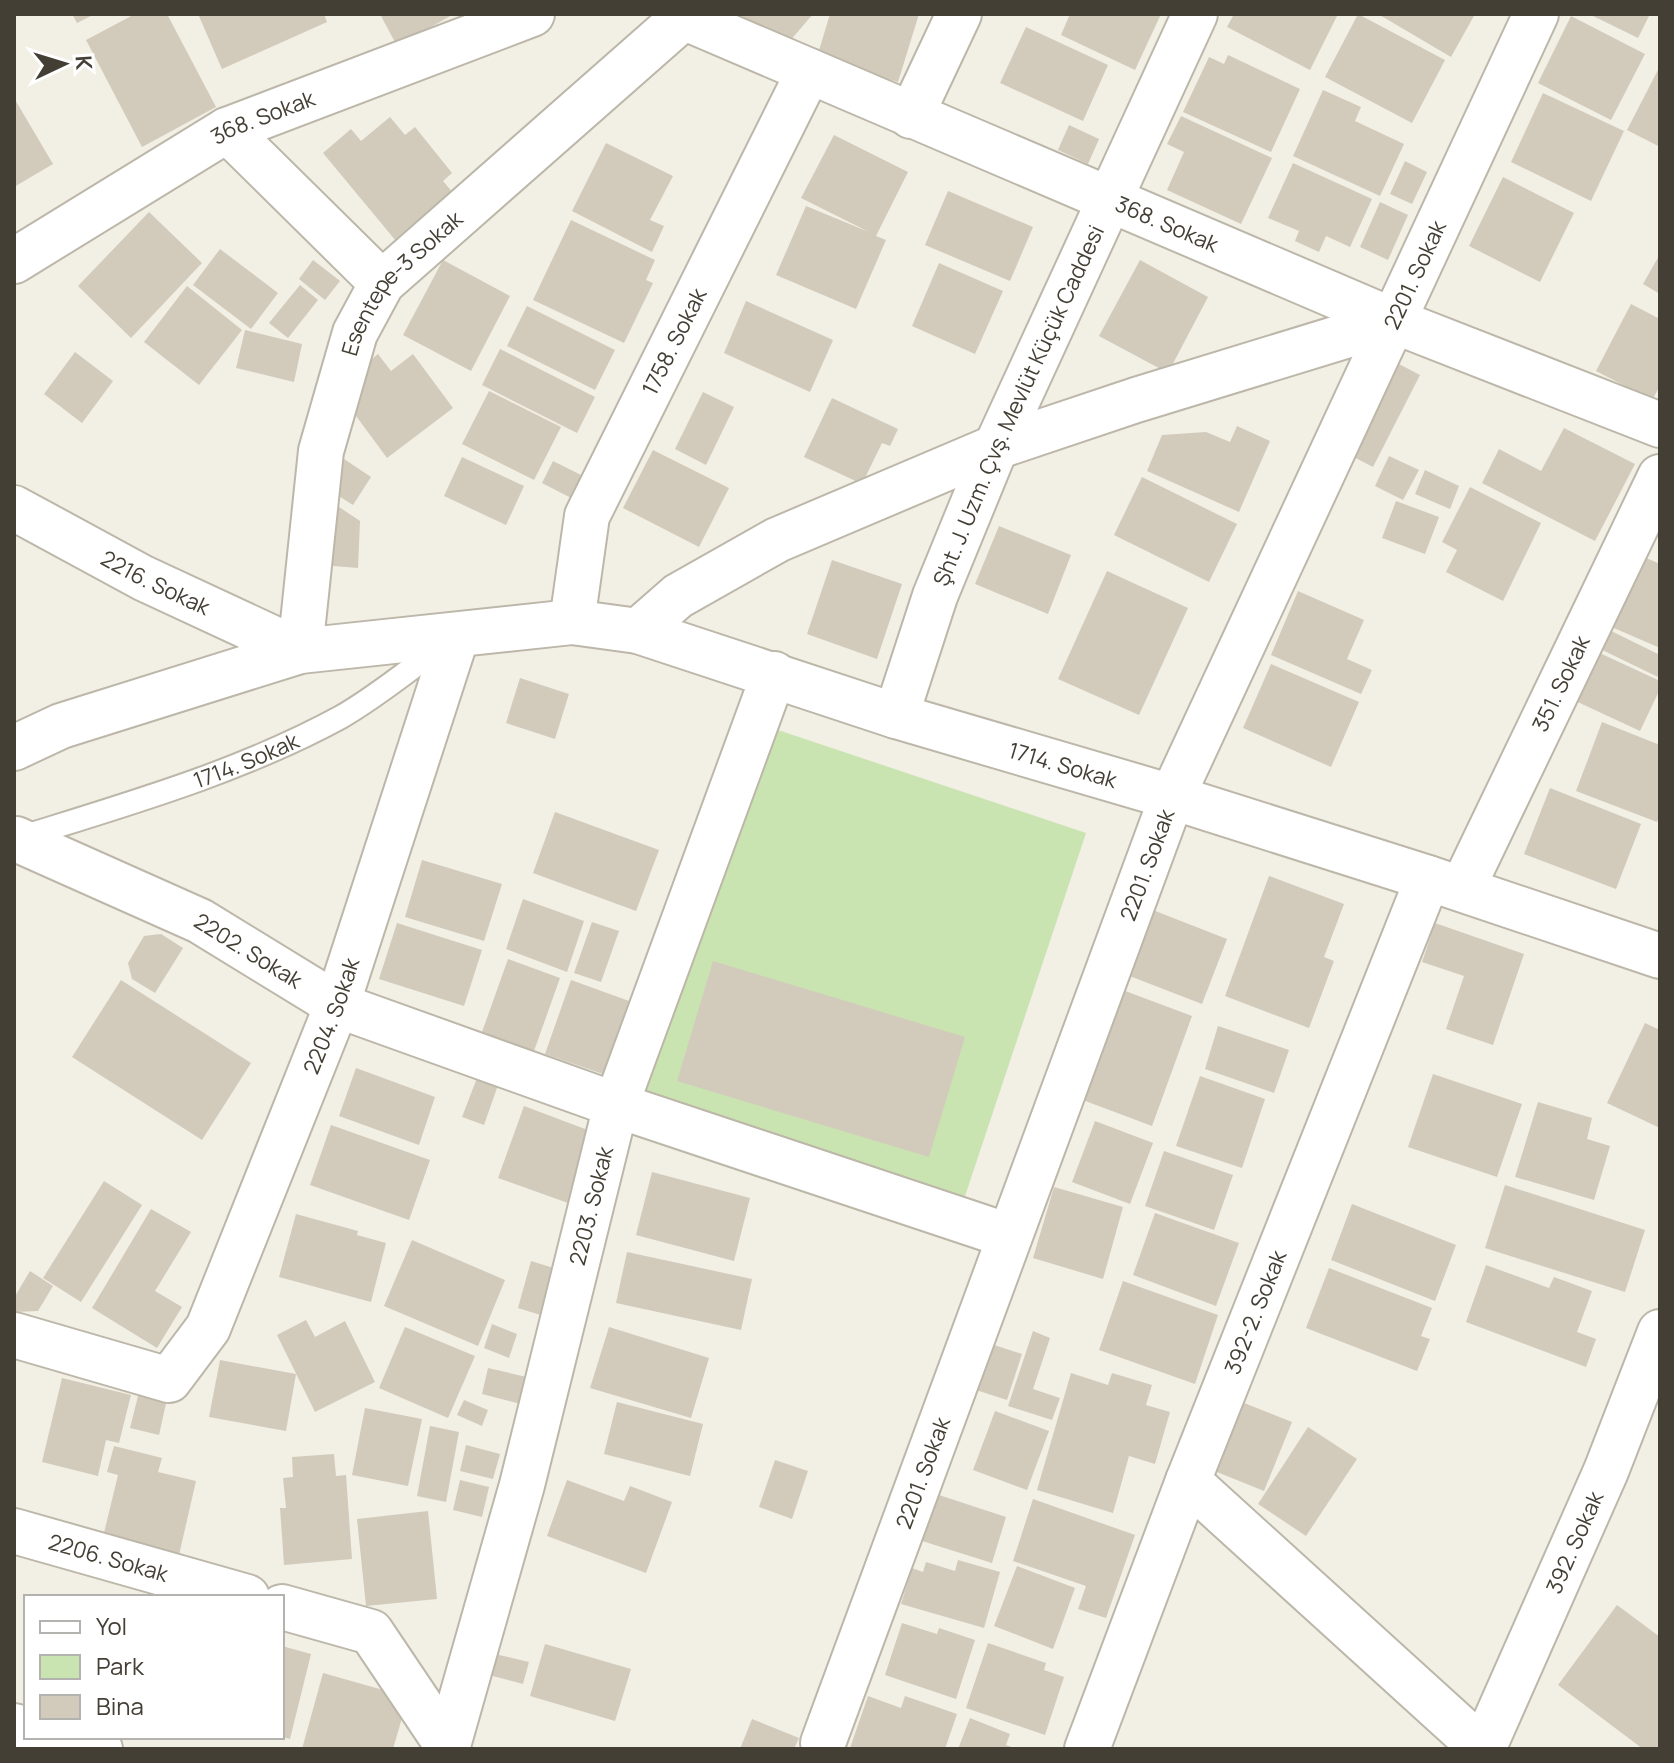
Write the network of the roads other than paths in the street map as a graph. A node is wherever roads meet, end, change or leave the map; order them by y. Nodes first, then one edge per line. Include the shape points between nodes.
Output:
1 (532, 14) edge
2 (959, 14) edge
3 (1195, 14) edge
4 (1536, 14) edge
5 (680, 15) edge
6 (809, 71) junction
7 (911, 116) junction
8 (227, 130) junction
9 (1109, 199) junction
10 (14, 261) edge
11 (382, 283) junction
12 (1394, 321) junction
13 (1660, 425) edge
14 (996, 447) junction
15 (1660, 477) edge
16 (14, 508) edge
17 (572, 622) junction
18 (638, 631) junction
19 (457, 635) junction
20 (300, 651) junction
21 (774, 674) junction
22 (896, 716) junction
23 (14, 748) edge
24 (1172, 797) junction
25 (15, 840) edge
26 (1445, 883) junction
27 (1660, 956) edge
28 (337, 1005) junction
29 (616, 1105) junction
30 (1009, 1236) junction
31 (1660, 1332) edge
32 (14, 1335) edge
33 (1188, 1481) junction
34 (14, 1531) edge
35 (240, 1595) edge
36 (284, 1608) edge
37 (62, 1739) edge
38 (823, 1743) dead end
39 (447, 1747) edge
40 (100, 1749) edge
41 (1087, 1749) edge
42 (1483, 1749) edge

1 - 8 street, 368. Sokak
2 - 7 street
3 - 9 street, Şht. J. Uzm. Çvş. Mevlüt Küçük Caddesi
4 - 12 street, 2201. Sokak
5 - 6 street, 368. Sokak
5 - 11 street, Esentepe-3 Sokak
6 - 7 street, 368. Sokak
6 - 17 street, 1758. Sokak via 587,516
7 - 9 street, 368. Sokak
8 - 10 street, 368. Sokak
8 - 11 street
9 - 12 street, 368. Sokak
9 - 14 street, Şht. J. Uzm. Çvş. Mevlüt Küçük Caddesi
11 - 20 street, Esentepe-3 Sokak via 355,333 321,451
12 - 13 street, 368. Sokak
12 - 14 street
12 - 24 street, 2201. Sokak
14 - 18 street via 777,540 678,596
14 - 22 street, Şht. J. Uzm. Çvş. Mevlüt Küçük Caddesi via 935,596
15 - 26 street, 351. Sokak
16 - 20 street, 2216. Sokak via 143,578
17 - 18 street, 1714. Sokak
17 - 19 street, 1714. Sokak
18 - 21 street, 1714. Sokak
19 - 20 street, 1714. Sokak
19 - 25 lane, 1714. Sokak via 342,716 251,759
19 - 28 street, 2204. Sokak
20 - 23 street, 1714. Sokak via 61,726
21 - 22 street, 1714. Sokak
21 - 29 street, 2203. Sokak
22 - 24 street, 1714. Sokak
24 - 26 street, 1714. Sokak
24 - 30 street, 2201. Sokak
25 - 28 street, 2202. Sokak via 200,921
26 - 27 street, 1714. Sokak
26 - 33 street, 392-2. Sokak
28 - 29 street, 2202. Sokak
28 - 32 street, 2204. Sokak via 208,1328 169,1380
29 - 30 street, 2202. Sokak
29 - 39 street, 2203. Sokak via 522,1485
30 - 38 street, 2201. Sokak
31 - 42 street, 392. Sokak via 1606,1471
33 - 41 street, 392-2. Sokak
33 - 42 street
34 - 35 street, 2206. Sokak
36 - 39 street via 371,1632
37 - 40 street

